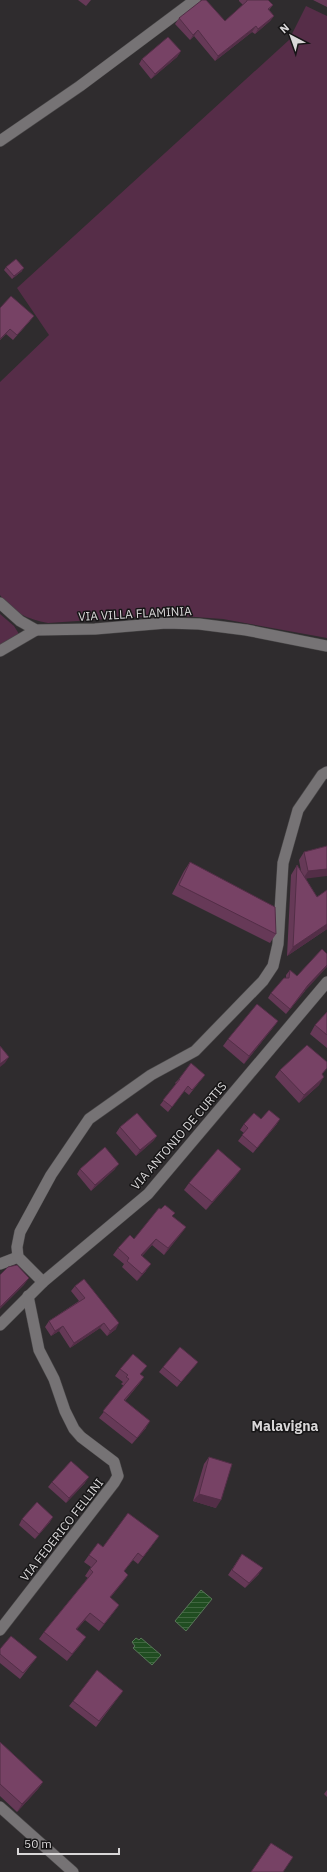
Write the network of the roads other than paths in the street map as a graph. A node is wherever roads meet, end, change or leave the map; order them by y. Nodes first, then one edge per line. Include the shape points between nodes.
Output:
1 (195, 0) edge
2 (0, 141) edge
3 (0, 603) edge
4 (36, 630) junction
5 (327, 646) edge
6 (0, 651) edge
7 (327, 772) edge
8 (327, 982) edge
9 (18, 1257) junction
10 (0, 1264) edge
11 (43, 1282) junction
12 (28, 1296) junction
13 (0, 1325) edge
14 (0, 1630) edge
15 (0, 1807) edge
16 (73, 1872) edge

1 - 2 street via 80,86
3 - 4 street, VIA VILLA FLAMINIA via 20,622
4 - 5 street, VIA VILLA FLAMINIA via 95,630 166,623 199,624 246,630
4 - 6 street
7 - 9 street via 322,775 298,810 283,863 278,944 273,966 236,1011 196,1051 151,1075 89,1119 51,1175 20,1232
8 - 11 street, VIA ANTONIO DE CURTIS via 148,1194
9 - 10 street
9 - 11 street
11 - 12 street, VIA ANTONIO DE CURTIS
12 - 13 street, VIA ANTONIO DE CURTIS
12 - 14 street, VIA FEDERICO FELLINI via 39,1350 54,1379 65,1411 81,1437 114,1462 118,1476
15 - 16 street

